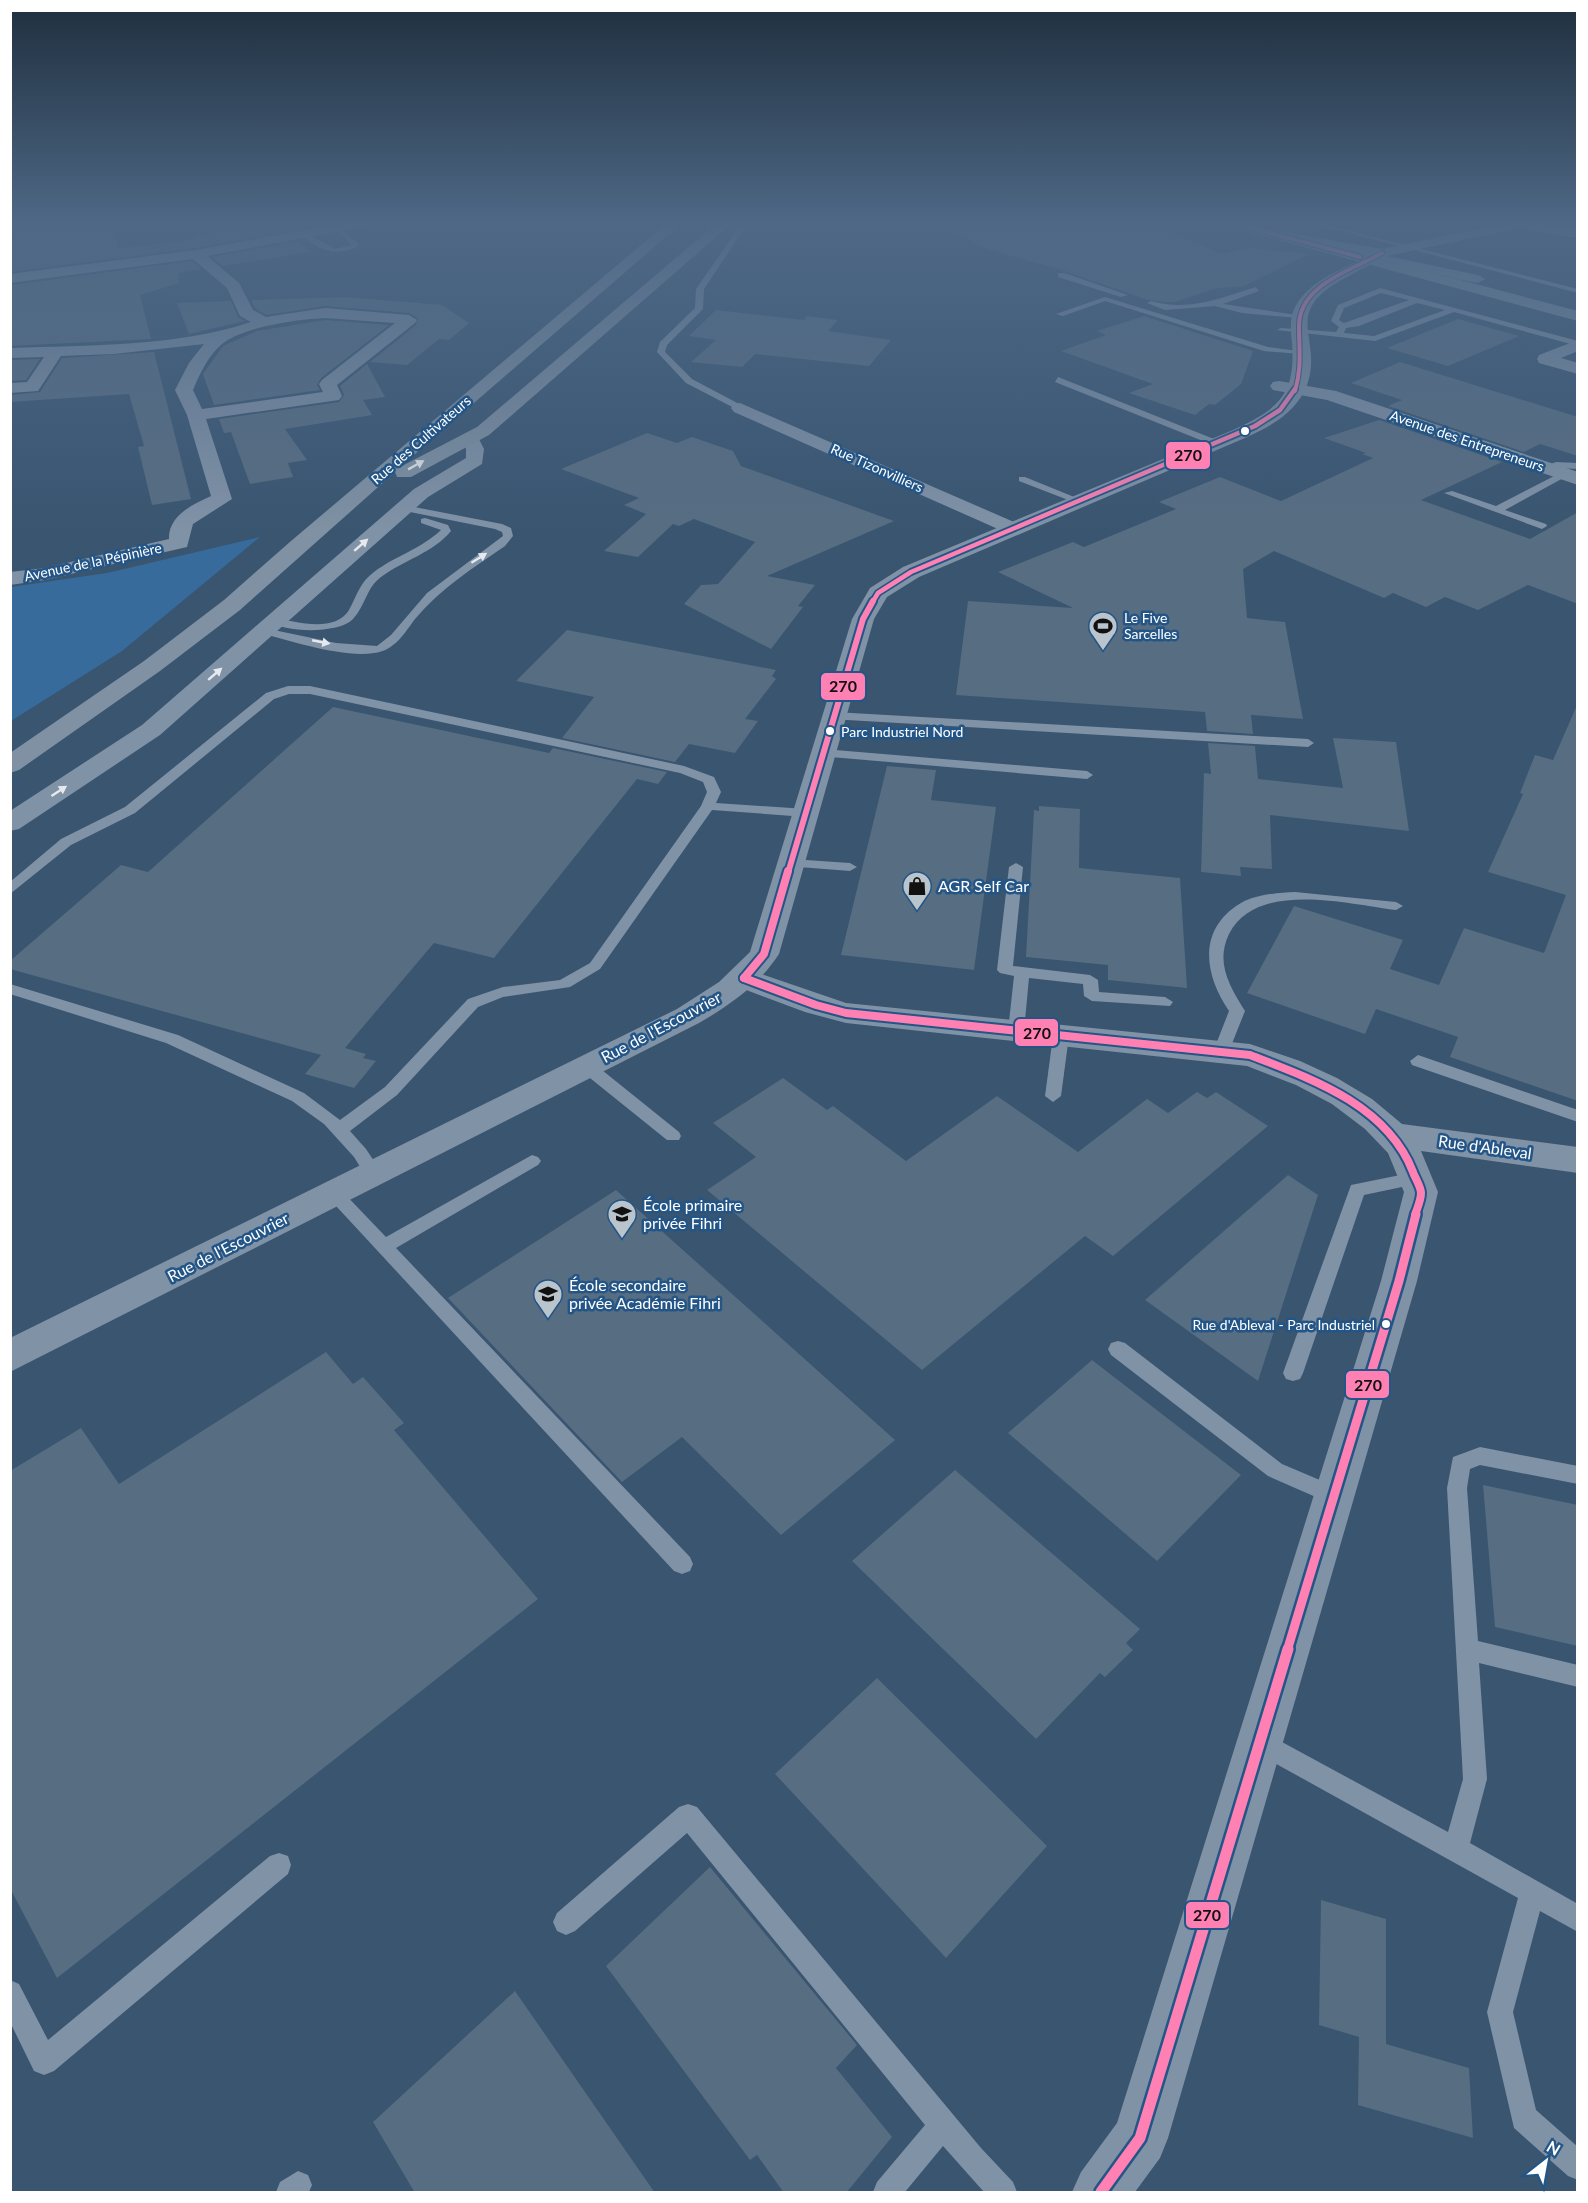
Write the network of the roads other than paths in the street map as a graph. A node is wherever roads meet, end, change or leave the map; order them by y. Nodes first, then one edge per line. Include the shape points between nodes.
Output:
1 (252, 326) edge
2 (402, 326) edge
3 (546, 326) edge
4 (554, 326) edge
5 (605, 326) edge
6 (682, 326) edge
7 (1192, 326) edge
8 (1282, 326) edge
9 (1288, 326) edge
10 (1299, 326) edge
11 (1343, 326) edge
12 (1410, 326) edge
13 (1511, 326) edge
14 (1299, 332) junction
15 (1339, 336) junction
16 (218, 338) junction
17 (1578, 344) edge
18 (56, 351) junction
19 (1301, 352) junction
20 (10, 353) edge
21 (1578, 369) edge
22 (1284, 378) junction
23 (1058, 380) dead end
24 (10, 388) edge
25 (741, 408) joint
26 (196, 415) junction
27 (427, 434) junction
28 (470, 439) junction
29 (1216, 443) junction
30 (1573, 473) edge
31 (1022, 479) dead end
32 (1449, 493) dead end
33 (1079, 501) junction
34 (1497, 510) junction
35 (399, 512) junction
36 (1542, 526) dead end
37 (1014, 529) junction
38 (298, 545) junction
39 (277, 564) junction
40 (10, 579) edge
41 (269, 626) junction
42 (834, 716) junction
43 (1308, 743) dead end
44 (10, 747) edge
45 (823, 753) junction
46 (10, 765) edge
47 (1087, 776) dead end
48 (708, 806) junction
49 (806, 813) junction
50 (10, 823) edge
51 (791, 864) junction
52 (850, 867) dead end
53 (1016, 867) dead end
54 (10, 890) edge
55 (1396, 906) dead end
56 (1022, 972) junction
57 (744, 978) junction
58 (10, 989) edge
59 (1165, 1002) dead end
60 (1017, 1030) junction
61 (1061, 1035) junction
62 (1221, 1052) junction
63 (1418, 1061) dead end
64 (586, 1066) junction
65 (1053, 1096) dead end
66 (1578, 1116) edge
67 (339, 1130) junction
68 (1393, 1135) junction
69 (674, 1136) dead end
70 (1578, 1160) edge
71 (532, 1161) dead end
72 (374, 1173) junction
73 (1416, 1178) junction
74 (333, 1193) junction
75 (384, 1247) junction
76 (1118, 1349) dead end
77 (10, 1356) edge
78 (1293, 1373) dead end
79 (1578, 1475) edge
80 (1334, 1496) junction
81 (682, 1564) dead end
82 (1467, 1649) junction
83 (1578, 1676) edge
84 (1260, 1742) junction
85 (1456, 1849) junction
86 (279, 1865) dead end
87 (1532, 1892) junction
88 (1578, 1919) edge
89 (566, 1922) dead end
90 (10, 1993) edge
91 (944, 2124) junction
92 (1578, 2166) edge
93 (887, 2193) edge
94 (1003, 2193) edge
95 (1101, 2193) edge

1 - 16 street, Avenue de la Pépinière
2 - 26 street, Avenue de la Pépinière via 328,384 333,396
3 - 27 main road
4 - 27 main road, Rue des Cultivateurs
5 - 28 main road
6 - 25 lane via 660,352 689,381
7 - 22 lane via 1267,349
8 - 22 street
9 - 14 lane
10 - 14 street
11 - 15 lane
12 - 15 lane via 1375,339
13 - 17 lane
14 - 15 lane
14 - 19 street
16 - 18 street
16 - 26 street, Avenue de la Pépinière via 194,366 184,390
17 - 21 street via 1545,359
18 - 20 street
18 - 24 street via 32,387
19 - 22 lane
19 - 22 street via 1301,376
22 - 29 street, Rue de l'Escouvrier via 1265,405
22 - 30 street, Avenue des Entrepreneurs via 1545,468
23 - 29 lane
25 - 37 street, Rue Tizonvilliers
26 - 40 street, Avenue de la Pépinière via 222,499 182,522 180,543
27 - 38 main road, Rue des Cultivateurs
28 - 35 street via 475,460
38 -> 28 main road via 407,471
29 - 33 street, Rue de l'Escouvrier
30 - 34 lane
31 - 33 lane
32 - 34 lane
33 - 37 street, Rue de l'Escouvrier
34 - 36 lane
41 -> 35 street
35 - 41 lane via 446,531 368,583 344,621 313,627
41 -> 35 lane via 358,650 374,650 398,637 442,584 508,536 507,530 498,526
37 - 42 street, Rue de l'Escouvrier via 911,572 878,593 863,619
38 - 39 main road, Rue des Cultivateurs
39 - 44 main road, Rue des Cultivateurs
39 - 46 main road, Rue des Cultivateurs via 189,638
50 -> 41 street via 151,730
42 - 43 lane
42 - 45 street, Rue de l'Escouvrier
45 - 47 lane
45 - 49 street, Rue de l'Escouvrier
48 - 49 lane
48 - 54 lane via 714,792 709,780 684,770 310,690 288,690 270,696 129,810 66,842
48 - 67 lane via 595,966 580,980 563,986 488,993 391,1091
49 - 51 street, Rue de l'Escouvrier
51 - 52 lane
51 - 57 street, Rue de l'Escouvrier via 764,954
53 - 56 lane via 1005,970
55 - 62 lane via 1281,895 1244,905 1223,925 1214,957 1221,986 1237,1011
56 - 59 lane via 1090,980 1092,996
56 - 60 lane
57 - 60 street via 846,1013
57 - 64 street, Rue de l'Escouvrier via 698,1011
58 - 67 lane via 172,1039 298,1097
60 - 61 street
61 - 62 street
61 - 65 lane
62 - 68 street via 1250,1055 1290,1068 1335,1090
63 - 66 lane
64 - 69 lane
64 - 72 street, Rue de l'Escouvrier
67 - 72 lane
68 - 70 street, Rue d'Ableval
68 - 73 street
71 - 75 lane
72 - 74 street, Rue de l'Escouvrier
73 - 78 lane via 1357,1190
73 - 80 street via 1421,1192 1399,1281
74 - 75 lane
74 - 77 street, Rue de l'Escouvrier
75 - 81 lane
76 - 80 lane via 1275,1470
79 - 82 lane via 1480,1456 1460,1463 1457,1488
80 - 84 street
82 - 83 lane
82 - 85 lane via 1475,1779
84 - 85 lane
84 - 95 street via 1140,2138
85 - 87 lane
86 - 90 lane via 44,2061
87 - 88 lane
87 - 92 lane via 1500,2012 1524,2118
89 - 91 lane via 688,1816
91 - 93 lane
91 - 94 lane

